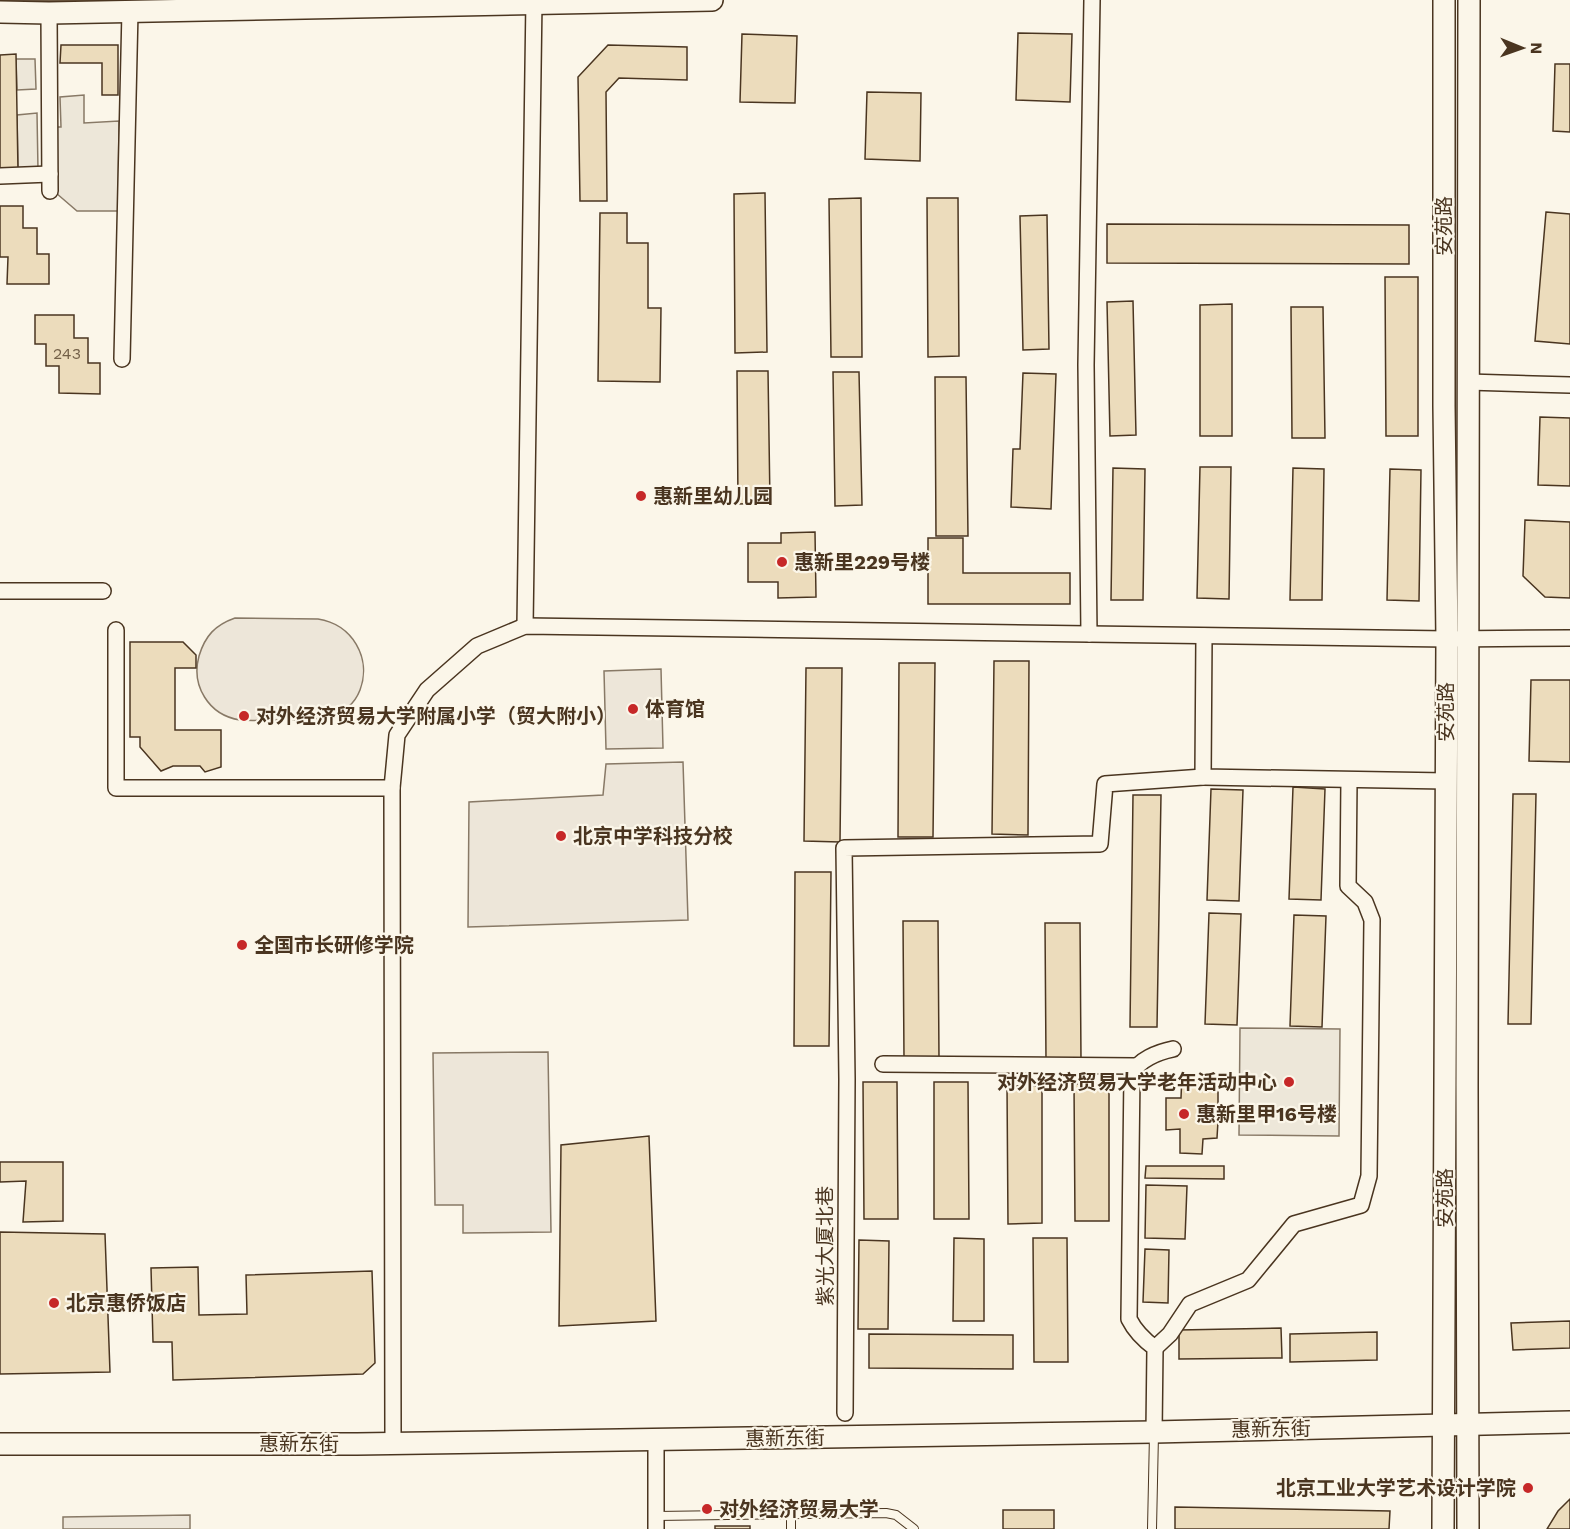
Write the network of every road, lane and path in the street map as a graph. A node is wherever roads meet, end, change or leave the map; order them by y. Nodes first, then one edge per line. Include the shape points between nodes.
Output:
1 (712, 0) edge
2 (1092, 0) edge
3 (1444, 0) edge
4 (1469, 0) edge
5 (534, 2) edge
6 (130, 11) junction
7 (0, 12) edge
8 (49, 13) junction
9 (50, 174) junction
10 (0, 176) edge
11 (50, 191) dead end
12 (122, 359) dead end
13 (1468, 382) junction
14 (1570, 385) edge
15 (0, 591) edge
16 (103, 591) dead end
17 (525, 626) junction
18 (116, 630) dead end
19 (1089, 634) junction
20 (1204, 636) junction
21 (1570, 638) edge
22 (1457, 639) junction
23 (1203, 777) junction
24 (1348, 780) junction
25 (1446, 781) junction
26 (392, 788) junction
27 (1173, 1049) dead end
28 (883, 1064) dead end
29 (1136, 1066) junction
30 (1155, 1348) junction
31 (845, 1413) dead end
32 (1570, 1422) edge
33 (1469, 1424) junction
34 (1444, 1425) junction
35 (1154, 1432) junction
36 (656, 1440) junction
37 (0, 1444) edge
38 (393, 1444) junction
39 (791, 1515) junction
40 (656, 1522) edge
41 (791, 1529) edge
42 (914, 1529) edge
43 (1152, 1529) edge
44 (1443, 1529) edge
45 (1468, 1529) edge

1 - 5 main road
2 - 19 street via 1086,365
3 - 22 main road, 安苑路 via 1444,406
4 - 13 main road, 安苑路
5 - 6 main road
5 - 17 street
6 - 8 main road
6 - 12 street
7 - 8 main road
8 - 9 street
9 - 10 street
9 - 11 street
13 - 14 street
13 - 22 main road, 安苑路
15 - 16 street
17 - 19 street
17 - 26 street via 477,646 426,690 397,735
18 - 26 street via 116,788
19 - 20 street
20 - 22 street
20 - 23 street
21 - 22 street
22 - 25 main road, 安苑路
22 - 33 main road, 安苑路
23 - 24 street
23 - 31 street, 紫光大厦北巷 via 1105,784 1100,844 844,848
24 - 25 street
24 - 30 street via 1348,886 1365,902 1372,920 1369,1176 1361,1205 1294,1224 1248,1280 1190,1304 1170,1334
25 - 34 main road, 安苑路
26 - 38 street
27 - 29 street
28 - 29 street
29 - 30 street via 1132,1074 1129,1319 1133,1328
30 - 35 street
32 - 33 main road, 惠新东街
33 - 34 main road, 惠新东街
33 - 45 main road, 安苑路
34 - 35 main road, 惠新东街
34 - 44 main road, 安苑路
35 - 36 main road, 惠新东街
35 - 43 lane
36 - 38 main road, 惠新东街
36 - 40 street
37 - 38 main road, 惠新东街
39 - 40 lane
39 - 41 lane
39 - 42 lane via 897,1515

